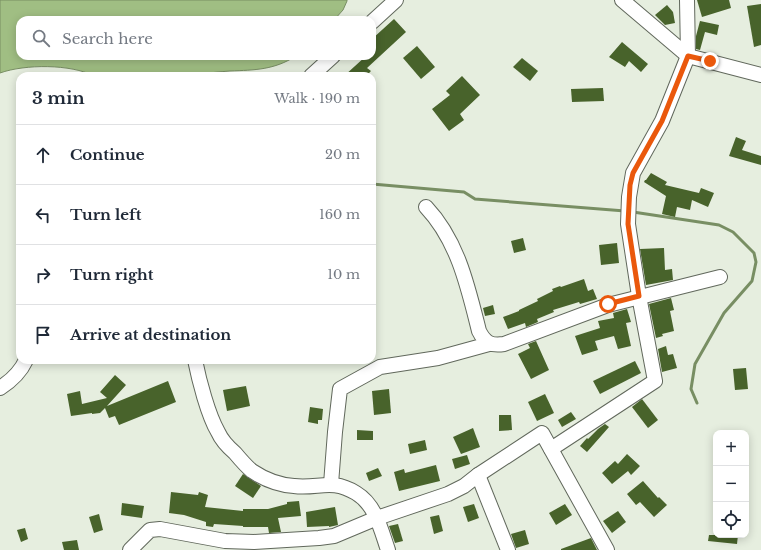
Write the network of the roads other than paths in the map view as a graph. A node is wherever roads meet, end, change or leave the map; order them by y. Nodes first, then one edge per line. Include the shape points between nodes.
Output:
1 (396, 0) edge
2 (622, 0) edge
3 (687, 0) edge
4 (376, 18) edge
5 (688, 56) junction
6 (329, 60) edge
7 (315, 72) edge
8 (761, 75) edge
9 (426, 207) dead end
10 (720, 277) dead end
11 (639, 296) junction
12 (489, 344) junction
13 (24, 364) edge
14 (196, 364) edge
15 (0, 388) edge
16 (551, 449) junction
17 (478, 475) junction
18 (331, 484) junction
19 (377, 518) junction
20 (130, 550) edge
21 (388, 550) edge
22 (508, 550) edge
23 (608, 550) edge

1 - 4 street
2 - 5 street
3 - 5 street
5 - 8 street
5 - 11 street via 662,121 633,173 628,224
6 - 7 street
9 - 12 street via 447,235 464,274 479,331
10 - 11 street
11 - 12 street via 608,304 504,344
11 - 16 street via 655,382
12 - 18 street via 438,358 380,367 340,388
13 - 15 street via 13,379
14 - 18 street via 217,432 224,443 251,470 266,479 295,486
16 - 17 street via 542,434
16 - 23 street
17 - 19 street via 448,494
17 - 22 street
18 - 19 street via 357,494 368,503
19 - 20 street via 334,536 262,542 225,540 160,529 150,530
19 - 21 street

